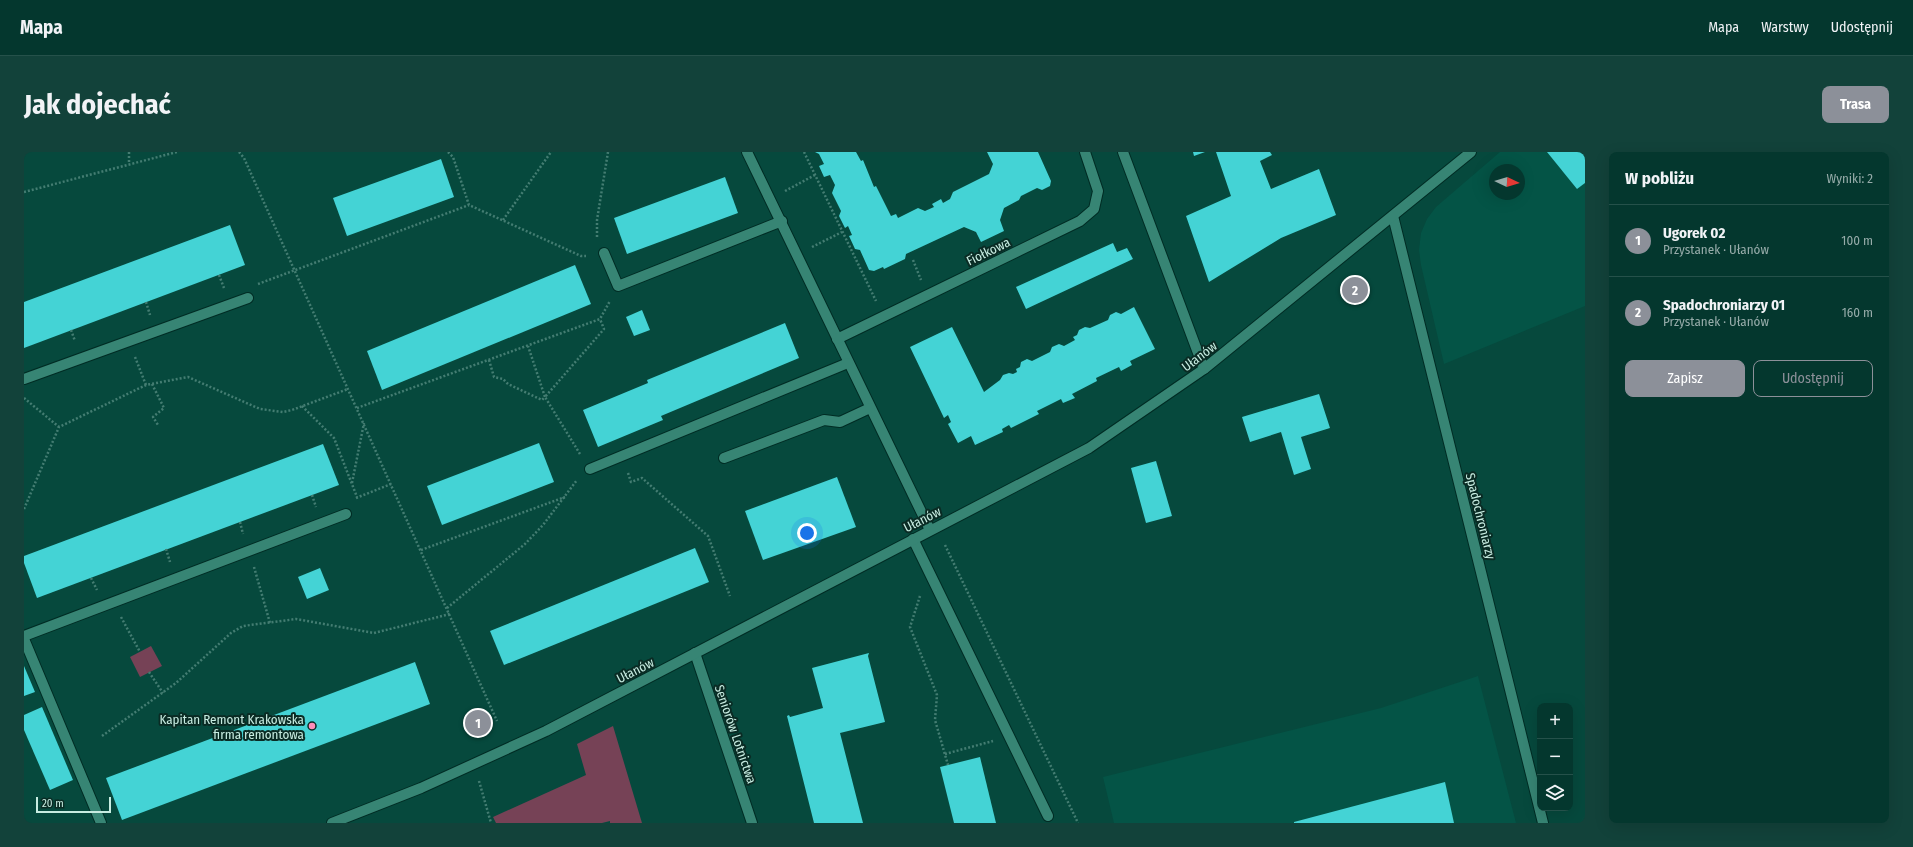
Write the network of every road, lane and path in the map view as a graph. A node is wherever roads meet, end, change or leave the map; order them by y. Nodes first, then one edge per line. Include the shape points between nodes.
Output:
1 (128, 152) edge
2 (177, 152) edge
3 (239, 152) edge
4 (448, 152) edge
5 (551, 152) edge
6 (608, 152) edge
7 (747, 152) edge
8 (804, 152) edge
9 (1085, 152) edge
10 (1123, 152) edge
11 (1471, 152) edge
12 (129, 164) junction
13 (815, 175) junction
14 (24, 192) edge
15 (770, 198) junction
16 (469, 205) junction
17 (1393, 216) junction
18 (503, 220) junction
19 (782, 222) junction
20 (842, 232) junction
21 (604, 253) junction
22 (797, 254) junction
23 (913, 260) dead end
24 (296, 271) junction
25 (220, 275) dead end
26 (922, 282) dead end
27 (226, 295) dead end
28 (248, 298) joint
29 (146, 302) dead end
30 (878, 305) dead end
31 (153, 322) dead end
32 (71, 330) dead end
33 (837, 339) junction
34 (129, 341) junction
35 (76, 342) dead end
36 (528, 346) junction
37 (489, 360) junction
38 (848, 363) junction
39 (1204, 369) junction
40 (24, 379) edge
41 (152, 384) junction
42 (146, 385) junction
43 (348, 389) junction
44 (24, 397) edge
45 (545, 397) junction
46 (302, 406) junction
47 (357, 408) junction
48 (870, 408) junction
49 (364, 423) junction
50 (158, 425) dead end
51 (59, 426) junction
52 (724, 458) dead end
53 (584, 460) dead end
54 (590, 469) dead end
55 (580, 476) dead end
56 (630, 480) dead end
57 (352, 484) junction
58 (391, 484) junction
59 (357, 497) junction
60 (566, 497) junction
61 (24, 509) edge
62 (346, 514) joint
63 (930, 530) junction
64 (913, 539) junction
65 (945, 545) dead end
66 (421, 550) junction
67 (249, 551) junction
68 (922, 591) dead end
69 (730, 596) dead end
70 (114, 602) junction
71 (447, 608) junction
72 (450, 614) junction
73 (270, 623) junction
74 (24, 636) edge
75 (24, 639) edge
76 (140, 652) dead end
77 (695, 653) junction
78 (149, 672) dead end
79 (163, 693) junction
80 (497, 720) dead end
81 (102, 736) dead end
82 (1009, 737) junction
83 (945, 754) junction
84 (948, 765) dead end
85 (478, 779) dead end
86 (1048, 816) dead end
87 (101, 823) edge
88 (332, 823) edge
89 (491, 823) edge
90 (752, 823) edge
91 (1078, 823) edge
92 (1543, 823) edge

1 - 12 path
2 - 12 path
3 - 24 path
4 - 16 path via 453,157
5 - 18 path
6 - 21 path via 597,237
7 - 15 street
8 - 13 path
9 - 33 street, Fiołkowa via 1098,191 1094,209 1080,221
10 - 39 street
11 - 17 street, Ułanów
12 - 14 path
13 - 15 path
13 - 20 path
15 - 19 street
16 - 18 path
16 - 24 path
17 - 39 street, Ułanów
17 - 92 street, Spadochroniarzy
18 - 21 path via 581,256
19 - 21 street via 618,286
19 - 22 street
20 - 22 path
20 - 30 path
22 - 33 street
23 - 26 path
24 - 28 path via 244,289
24 - 43 path
25 - 27 path
28 - 34 street
29 - 31 path
32 - 35 path
33 - 38 street
34 - 40 street
34 - 42 path
36 - 37 path
36 - 45 path
36 - 45 path via 600,319 604,328
37 - 45 path via 494,377 503,379 508,384 542,400
37 - 47 path
38 - 48 street
38 - 54 street
39 - 63 street, Ułanów via 1089,448
41 - 42 path
41 - 46 path via 188,377 264,410 283,412
41 - 50 path via 164,408 153,417
42 - 51 path
43 - 46 path
43 - 47 path
44 - 51 path
45 - 53 path
46 - 57 path via 334,438
47 - 49 path
48 - 52 street via 840,422 824,420
48 - 63 street
49 - 57 path
49 - 58 path
51 - 61 path
55 - 60 path
56 - 69 path via 642,478 708,536
57 - 59 path
58 - 59 path
58 - 66 path
59 - 62 path via 342,503
60 - 66 path
60 - 71 path via 525,544
62 - 67 street
63 - 64 street, Ułanów
64 - 77 street, Ułanów
64 - 82 street
65 - 91 path
66 - 71 path
67 - 70 street
67 - 73 path
68 - 83 path via 910,628 937,695 935,720
70 - 74 street
70 - 76 path
71 - 72 path
72 - 73 path via 374,633 296,619
72 - 80 path
73 - 79 path via 243,626 231,633
75 - 87 street
77 - 88 street, Ułanów via 546,731 421,788
77 - 90 street, Seniorów Lotnictwa
78 - 79 path
79 - 81 path
82 - 83 path
82 - 86 street
83 - 84 path
85 - 89 path

